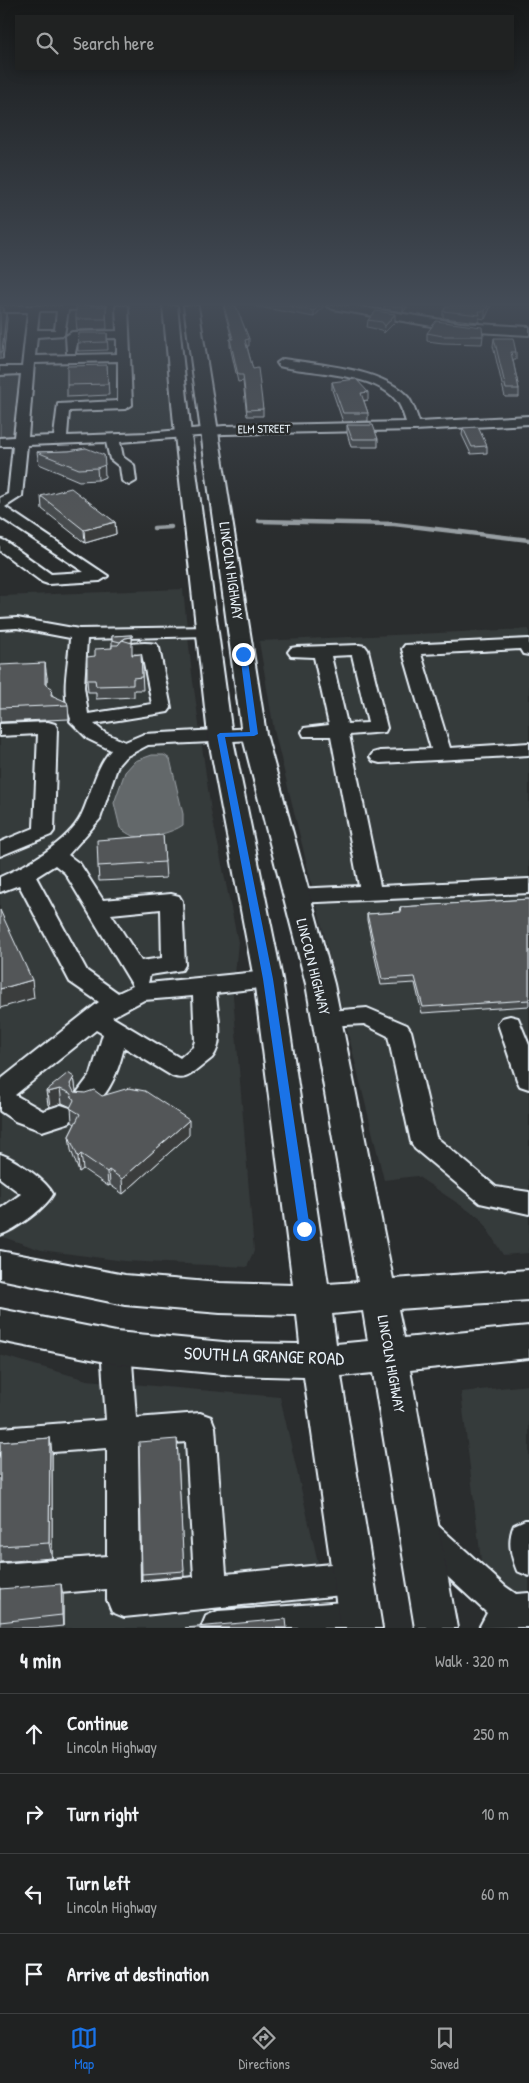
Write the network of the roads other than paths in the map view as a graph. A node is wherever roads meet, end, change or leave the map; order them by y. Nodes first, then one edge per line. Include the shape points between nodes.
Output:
1 (26, 382) edge
2 (124, 382) edge
3 (178, 382) edge
4 (202, 382) edge
5 (373, 382) edge
6 (529, 420) edge
7 (414, 426) junction
8 (210, 433) junction
9 (183, 434) junction
10 (112, 438) junction
11 (60, 440) junction
12 (20, 441) junction
13 (0, 442) edge
14 (129, 481) dead end
15 (0, 504) edge
16 (0, 510) edge
17 (0, 544) edge
18 (0, 624) edge
19 (207, 631) junction
20 (80, 634) junction
21 (132, 649) edge
22 (529, 650) edge
23 (321, 651) junction
24 (297, 652) dead end
25 (79, 721) junction
26 (0, 730) edge
27 (339, 730) junction
28 (311, 732) dead end
29 (254, 734) junction
30 (220, 735) junction
31 (125, 750) junction
32 (529, 750) edge
33 (442, 754) junction
34 (380, 757) dead end
35 (0, 850) edge
36 (55, 854) junction
37 (25, 876) junction
38 (0, 886) edge
39 (529, 886) edge
40 (371, 893) junction
41 (295, 896) junction
42 (96, 908) junction
43 (134, 969) junction
44 (268, 979) junction
45 (204, 987) junction
46 (140, 992) junction
47 (117, 1003) junction
48 (325, 1018) junction
49 (105, 1024) junction
50 (510, 1024) dead end
51 (529, 1080) edge
52 (0, 1093) edge
53 (0, 1098) edge
54 (85, 1098) edge
55 (61, 1115) dead end
56 (0, 1164) edge
57 (529, 1203) edge
58 (0, 1224) edge
59 (0, 1265) edge
60 (529, 1285) edge
61 (379, 1295) junction
62 (312, 1300) junction
63 (0, 1324) edge
64 (529, 1342) edge
65 (116, 1348) junction
66 (389, 1356) junction
67 (320, 1361) junction
68 (122, 1432) junction
69 (0, 1442) edge
70 (420, 1530) junction
71 (529, 1536) edge
72 (529, 1560) edge
73 (124, 1570) junction
74 (352, 1578) junction
75 (0, 1581) edge
76 (211, 1591) junction
77 (513, 1616) edge
78 (360, 1623) edge
79 (218, 1628) edge
80 (436, 1628) edge

1 - 12 street
2 - 11 street via 125,405 63,407
3 - 9 main road, LINCOLN HIGHWAY
4 - 8 main road, LINCOLN HIGHWAY
5 - 7 street via 389,387 404,401
6 - 7 street, ELM STREET
7 - 8 street, ELM STREET via 224,430
8 - 9 street, ELM STREET
8 - 29 main road, LINCOLN HIGHWAY
9 - 10 street, ELM STREET
9 - 19 main road, LINCOLN HIGHWAY
10 - 11 street, ELM STREET
10 - 14 street via 117,459 128,465
11 - 12 street, ELM STREET
12 - 13 street, ELM STREET
12 - 15 street via 15,496
16 - 17 street via 100,576 48,579
18 - 20 street via 18,623
19 - 20 street
19 - 30 main road, LINCOLN HIGHWAY
20 - 25 street via 88,652 74,702
21 - 25 street via 150,648 162,708
22 - 33 street via 527,644 411,649
23 - 24 street
23 - 27 street
23 - 27 street via 359,650 378,728
25 - 31 street via 92,734
26 - 35 street via 48,728 44,831
27 - 28 street
27 - 40 street
29 - 30 street
29 - 41 main road, LINCOLN HIGHWAY
30 - 31 street via 144,740
30 - 44 main road, LINCOLN HIGHWAY
31 - 36 street via 108,764 90,818
32 - 33 street
33 - 34 street
36 - 37 street
36 - 42 street via 73,869
37 - 38 street
37 - 47 street via 78,976
39 - 40 street
40 - 41 street
41 - 48 main road, LINCOLN HIGHWAY via 320,984
42 - 43 street
42 - 43 street via 171,901 174,964
43 - 46 street via 139,976
44 - 45 street
44 - 62 main road, LINCOLN HIGHWAY
45 - 46 street
45 - 49 street via 207,1041 204,1051 181,1070
46 - 47 street
47 - 49 street
48 - 57 street via 367,1016 399,1031 424,1142 489,1196
48 - 61 main road, LINCOLN HIGHWAY
49 - 52 street
49 - 54 street via 111,1056 103,1077
50 - 51 street
53 - 55 street via 24,1114 42,1121
56 - 58 street via 40,1194
59 - 62 main road via 125,1290 220,1298
60 - 61 main road
61 - 62 main road
61 - 66 main road, LINCOLN HIGHWAY
62 - 67 main road, LINCOLN HIGHWAY
63 - 65 main road, SOUTH LA GRANGE ROAD
64 - 66 main road, SOUTH LA GRANGE ROAD
65 - 67 main road, SOUTH LA GRANGE ROAD via 234,1359
65 - 68 street
66 - 67 main road, SOUTH LA GRANGE ROAD
66 - 70 main road, LINCOLN HIGHWAY
67 - 74 main road, LINCOLN HIGHWAY
68 - 69 street
68 - 73 street
68 - 76 street via 200,1427
70 - 77 street
70 - 80 main road, LINCOLN HIGHWAY
71 - 72 street via 525,1536
73 - 75 street
73 - 76 street via 124,1600
74 - 76 street
74 - 78 main road, LINCOLN HIGHWAY
78 - 79 street

